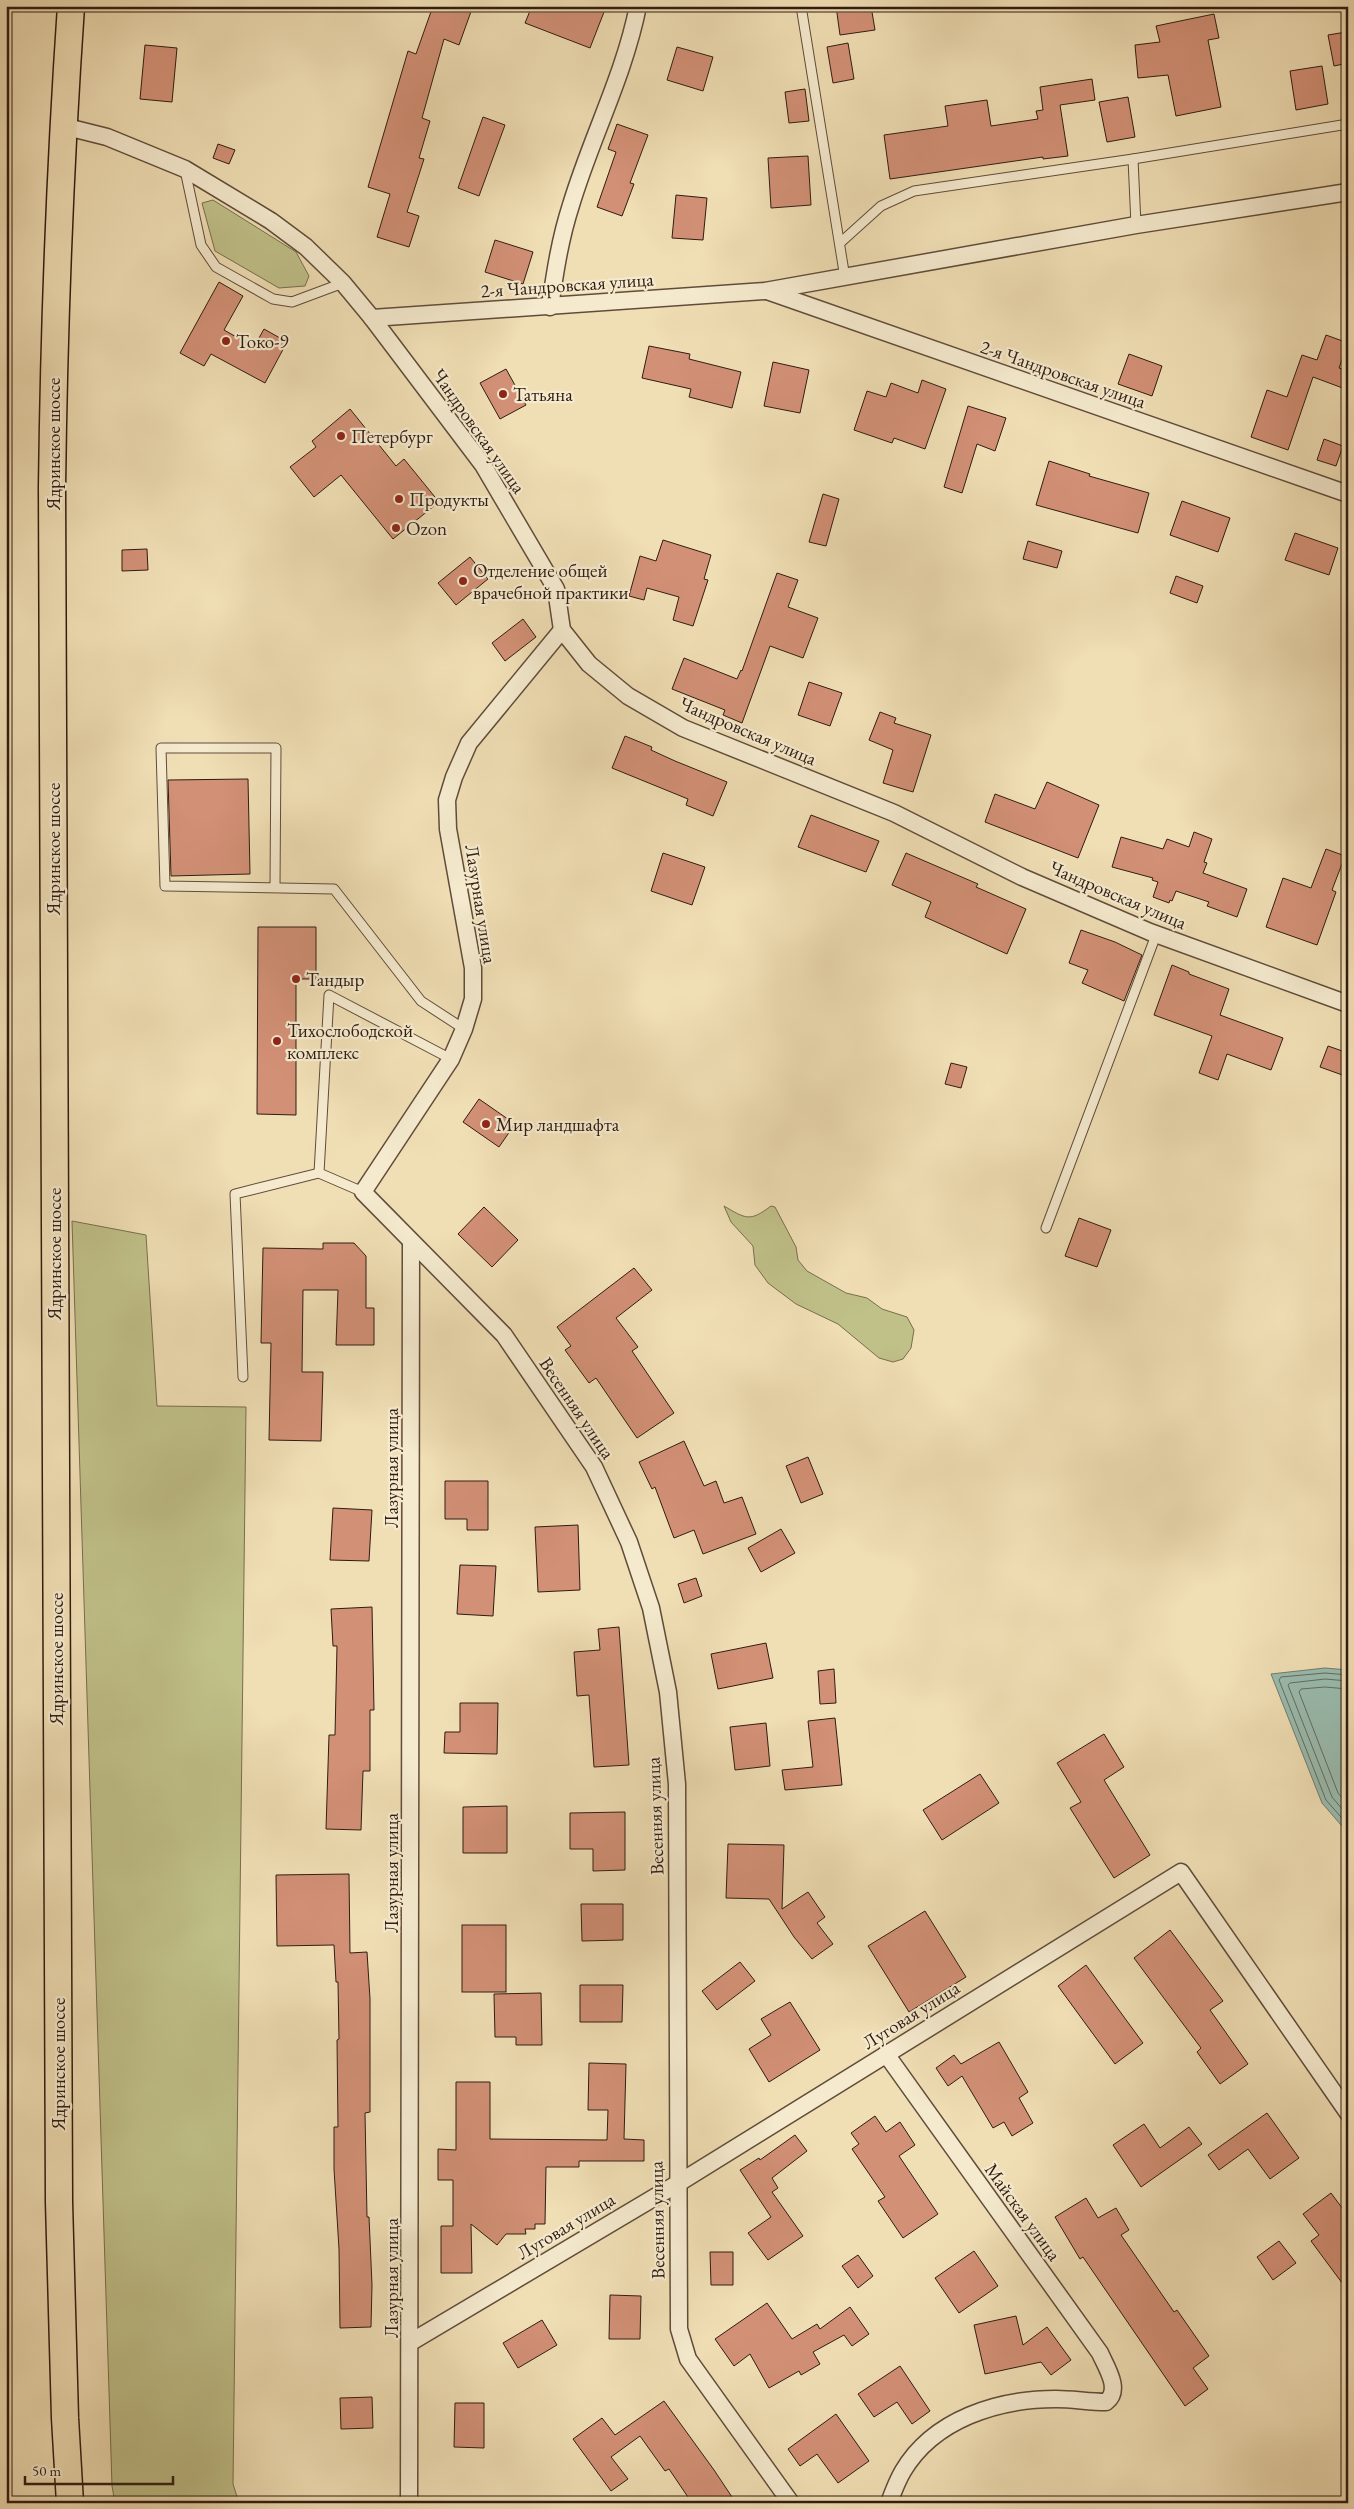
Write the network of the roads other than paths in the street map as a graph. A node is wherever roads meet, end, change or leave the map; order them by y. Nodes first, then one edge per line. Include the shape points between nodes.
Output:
1 (71, 6) edge
2 (638, 6) edge
3 (801, 6) edge
4 (1348, 124) edge
5 (63, 126) junction
6 (1133, 160) junction
7 (185, 169) junction
8 (1348, 192) edge
9 (1136, 225) junction
10 (840, 243) junction
11 (845, 278) junction
12 (343, 283) junction
13 (765, 291) junction
14 (550, 306) junction
15 (372, 318) junction
16 (1348, 494) edge
17 (562, 630) junction
18 (275, 886) junction
19 (1156, 935) junction
20 (1348, 1004) edge
21 (464, 1029) junction
22 (451, 1059) junction
23 (319, 1173) junction
24 (363, 1192) junction
25 (1046, 1228) dead end
26 (412, 1243) junction
27 (243, 1377) dead end
28 (886, 2054) junction
29 (1348, 2113) edge
30 (677, 2184) junction
31 (411, 2342) junction
32 (70, 2503) edge
33 (409, 2503) edge
34 (791, 2503) edge
35 (889, 2503) edge

1 - 5 main road, Ядринское шоссе
2 - 14 street via 608,108 571,204 559,249
3 - 10 lane
4 - 6 lane
5 - 7 street, Чандровская улица via 107,137
5 - 32 main road, Ядринское шоссе via 53,363 52,839 59,2202 64,2418
6 - 9 lane
6 - 10 lane via 914,191 881,206
7 - 12 street, Чандровская улица via 271,221 306,247
7 - 12 lane via 201,246 216,268 273,299 292,302
8 - 9 street, 2-я Чандровская улица
9 - 11 street, 2-я Чандровская улица
10 - 11 lane
11 - 13 street, 2-я Чандровская улица
12 - 15 street, Чандровская улица
13 - 14 street, 2-я Чандровская улица
13 - 16 street, 2-я Чандровская улица
14 - 15 street, 2-я Чандровская улица
15 - 17 street, Чандровская улица via 483,465 556,589
17 - 19 street, Чандровская улица via 589,664 628,696 683,728 894,813 1022,877
17 - 21 street, Лазурная улица via 469,743 447,800 448,829 473,968 473,998
18 - 18 lane via 165,886 161,748 276,748
18 - 21 lane via 334,889 421,1001
19 - 20 street, Чандровская улица
19 - 25 lane
21 - 22 street, Лазурная улица
22 - 23 lane via 329,995
22 - 24 street, Лазурная улица
23 - 24 lane
23 - 27 lane via 235,1194
24 - 26 street, Весенняя улица
26 - 30 street, Весенняя улица via 504,1335 594,1467 629,1542 651,1608 668,1692 677,1784
26 - 31 street, Лазурная улица
28 - 29 street, Луговая улица via 1181,1872
28 - 30 street, Луговая улица
28 - 35 street, Майская улица via 1100,2353 1113,2390 1106,2402 1056,2399 1015,2402 983,2409 951,2424 924,2445 903,2471
30 - 31 street, Луговая улица
30 - 34 street, Весенняя улица via 678,2329 688,2359
31 - 33 street, Лазурная улица

